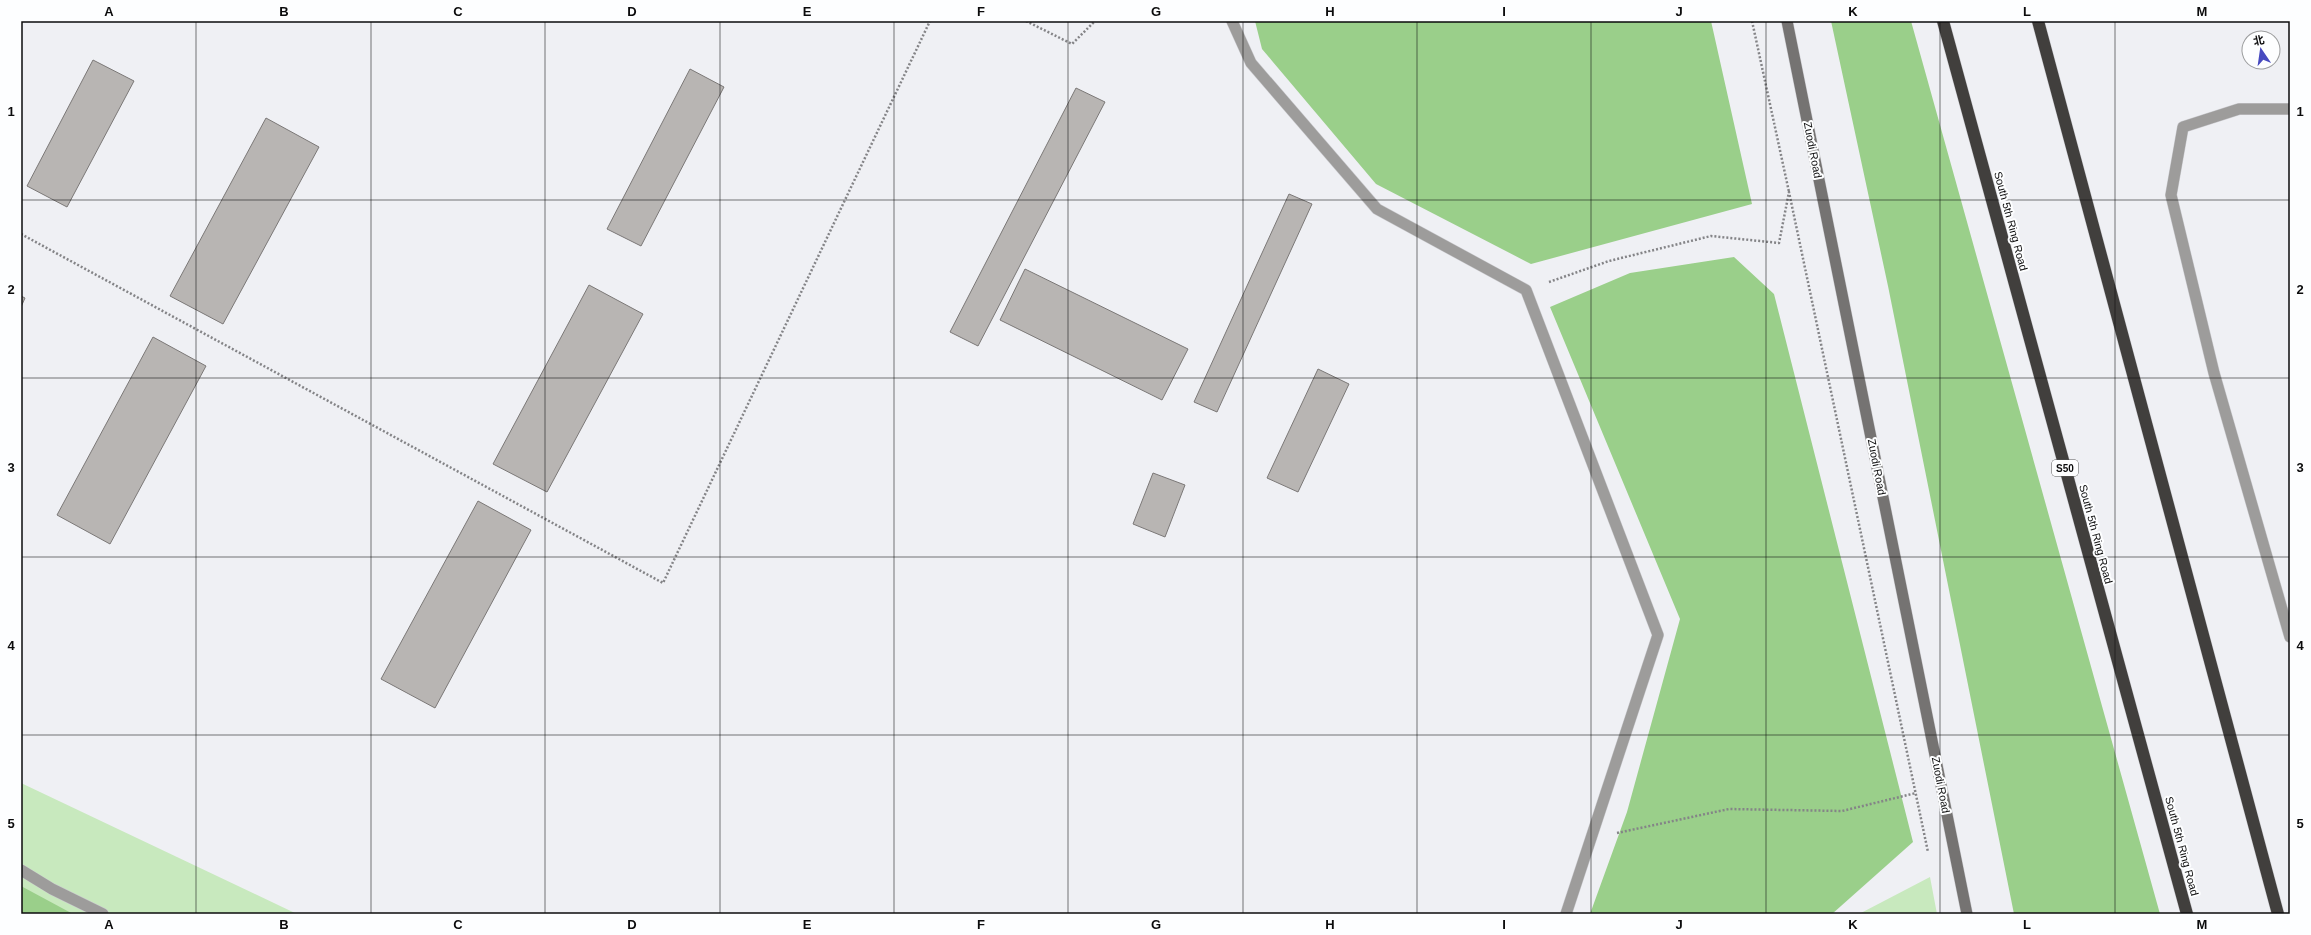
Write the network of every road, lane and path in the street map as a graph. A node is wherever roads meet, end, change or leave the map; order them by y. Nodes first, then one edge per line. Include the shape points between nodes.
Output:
1 (930, 21) edge
2 (1026, 21) edge
3 (1095, 21) edge
4 (1232, 21) edge
5 (1752, 21) edge
6 (1787, 21) edge
7 (1943, 21) edge
8 (2038, 21) edge
9 (2290, 109) edge
10 (1789, 192) junction
11 (21, 234) edge
12 (1526, 290) junction
13 (2290, 637) edge
14 (1916, 793) junction
15 (1591, 839) junction
16 (1928, 852) dead end
17 (21, 870) edge
18 (103, 914) edge
19 (1566, 914) edge
20 (1967, 914) edge
21 (2187, 914) edge
22 (2278, 914) edge

1 - 11 path via 663,583
2 - 3 path via 1072,44
4 - 12 street via 1251,62 1377,209
5 - 10 path
6 - 20 main road, Zuodi Road
7 - 21 highway, South 5th Ring Road / S50
8 - 22 highway
9 - 13 street via 2239,109 2183,127 2171,194 2214,374
10 - 12 path via 1779,243 1711,236 1609,261
10 - 14 path
12 - 15 street via 1658,635
14 - 15 path via 1842,811 1729,810
14 - 16 path
15 - 19 street
17 - 18 street via 52,889

